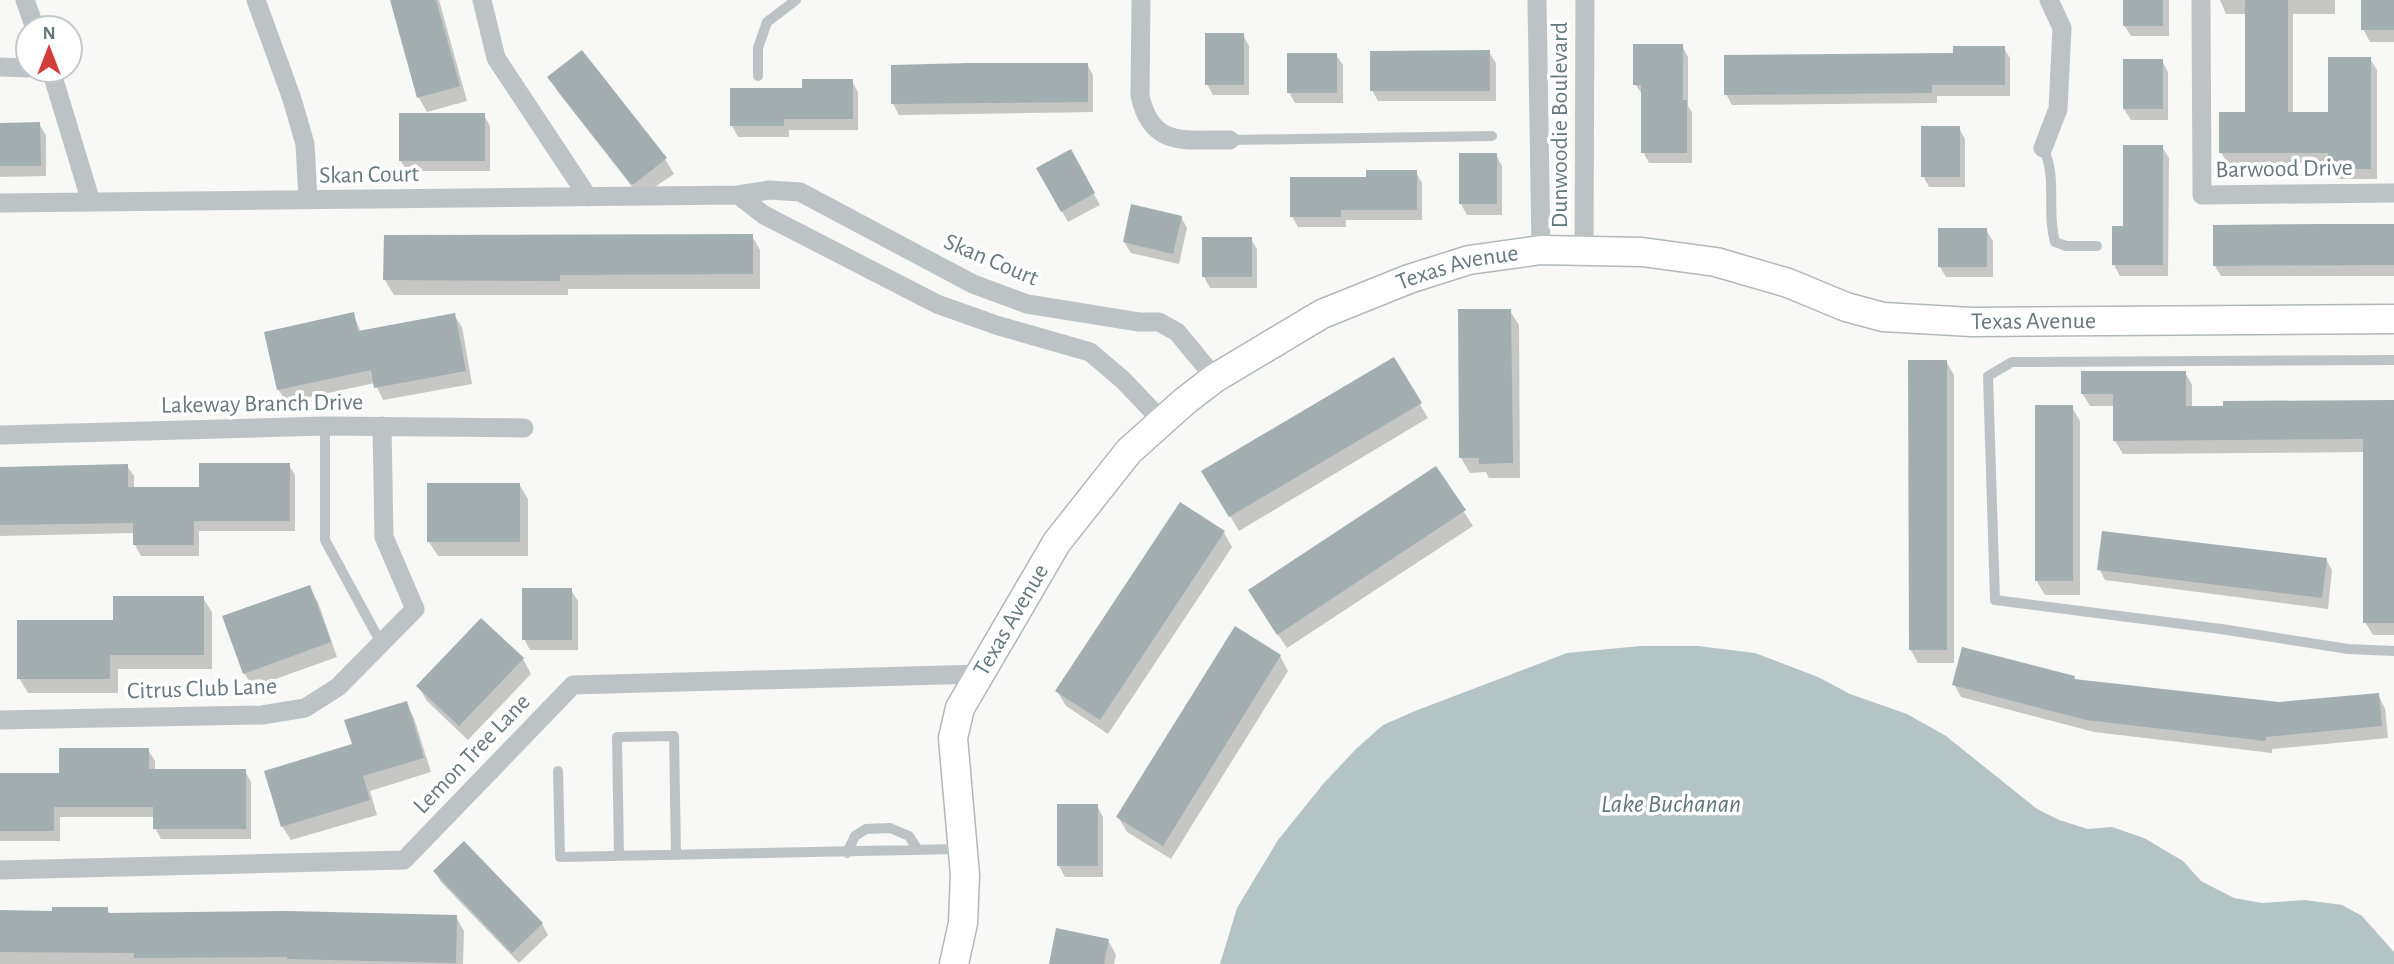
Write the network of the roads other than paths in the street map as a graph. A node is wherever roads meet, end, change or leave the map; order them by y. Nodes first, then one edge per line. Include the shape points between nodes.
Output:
1 (256, 0) edge
2 (482, 0) edge
3 (796, 0) edge
4 (1141, 0) edge
5 (1537, 0) edge
6 (1585, 0) edge
7 (2049, 0) edge
8 (2201, 0) edge
9 (758, 76) dead end
10 (55, 84) edge
11 (1492, 136) dead end
12 (1230, 140) joint
13 (2043, 148) joint
14 (2394, 192) edge
15 (738, 195) junction
16 (588, 197) junction
17 (308, 200) junction
18 (91, 202) junction
19 (0, 203) edge
20 (2098, 246) dead end
21 (1541, 250) junction
22 (1584, 250) junction
23 (2394, 319) edge
24 (2394, 360) edge
25 (1215, 378) junction
26 (1162, 421) junction
27 (326, 426) junction
28 (382, 426) junction
29 (524, 428) dead end
30 (0, 435) edge
31 (381, 643) junction
32 (2394, 651) edge
33 (980, 674) junction
34 (0, 720) edge
35 (558, 771) dead end
36 (963, 849) junction
37 (918, 850) junction
38 (846, 853) junction
39 (676, 855) junction
40 (619, 856) junction
41 (0, 870) edge
42 (954, 964) edge

1 - 17 street via 305,144
2 - 16 street via 496,58
3 - 9 lane via 767,22 758,48
4 - 12 street via 1140,96 1150,123 1174,139
5 - 21 street, Dunwoodie Boulevard
6 - 22 street, Dunwoodie Boulevard
7 - 13 street via 2062,28 2058,109
8 - 14 street, Barwood Drive via 2202,195
10 - 18 street
11 - 12 lane
13 - 20 lane via 2050,162 2050,224 2055,242
15 - 16 street, Skan Court
15 - 25 street, Skan Court via 800,192 973,284 1027,304 1159,322 1177,332
15 - 26 street via 764,215 937,304 1090,352
16 - 17 street, Skan Court
17 - 18 street, Skan Court
18 - 19 street, Skan Court
21 - 22 street, Texas Avenue
21 - 25 street, Texas Avenue via 1469,260 1409,279 1322,314
22 - 23 street, Texas Avenue via 1716,262 1883,317 1972,322
24 - 32 lane via 2012,362 1988,376 1995,600 2348,649
25 - 26 street, Texas Avenue
26 - 33 street, Texas Avenue via 1129,451 1057,542
27 - 28 street, Lakeway Branch Drive
27 - 30 street, Lakeway Branch Drive
27 - 31 lane via 326,540
28 - 29 street, Lakeway Branch Drive
28 - 31 street, Citrus Club Lane via 384,537 415,609
31 - 34 street, Citrus Club Lane via 338,687 305,708 262,715
33 - 36 street, Texas Avenue via 960,708 953,738
33 - 41 street, Lemon Tree Lane via 573,685 404,860
35 - 40 lane via 560,857
36 - 37 lane
36 - 42 street, Texas Avenue via 963,923
37 - 38 lane
37 - 38 lane via 909,836 890,828 866,829 855,836
38 - 39 lane
39 - 40 lane
39 - 40 lane via 674,736 663,736 617,737

